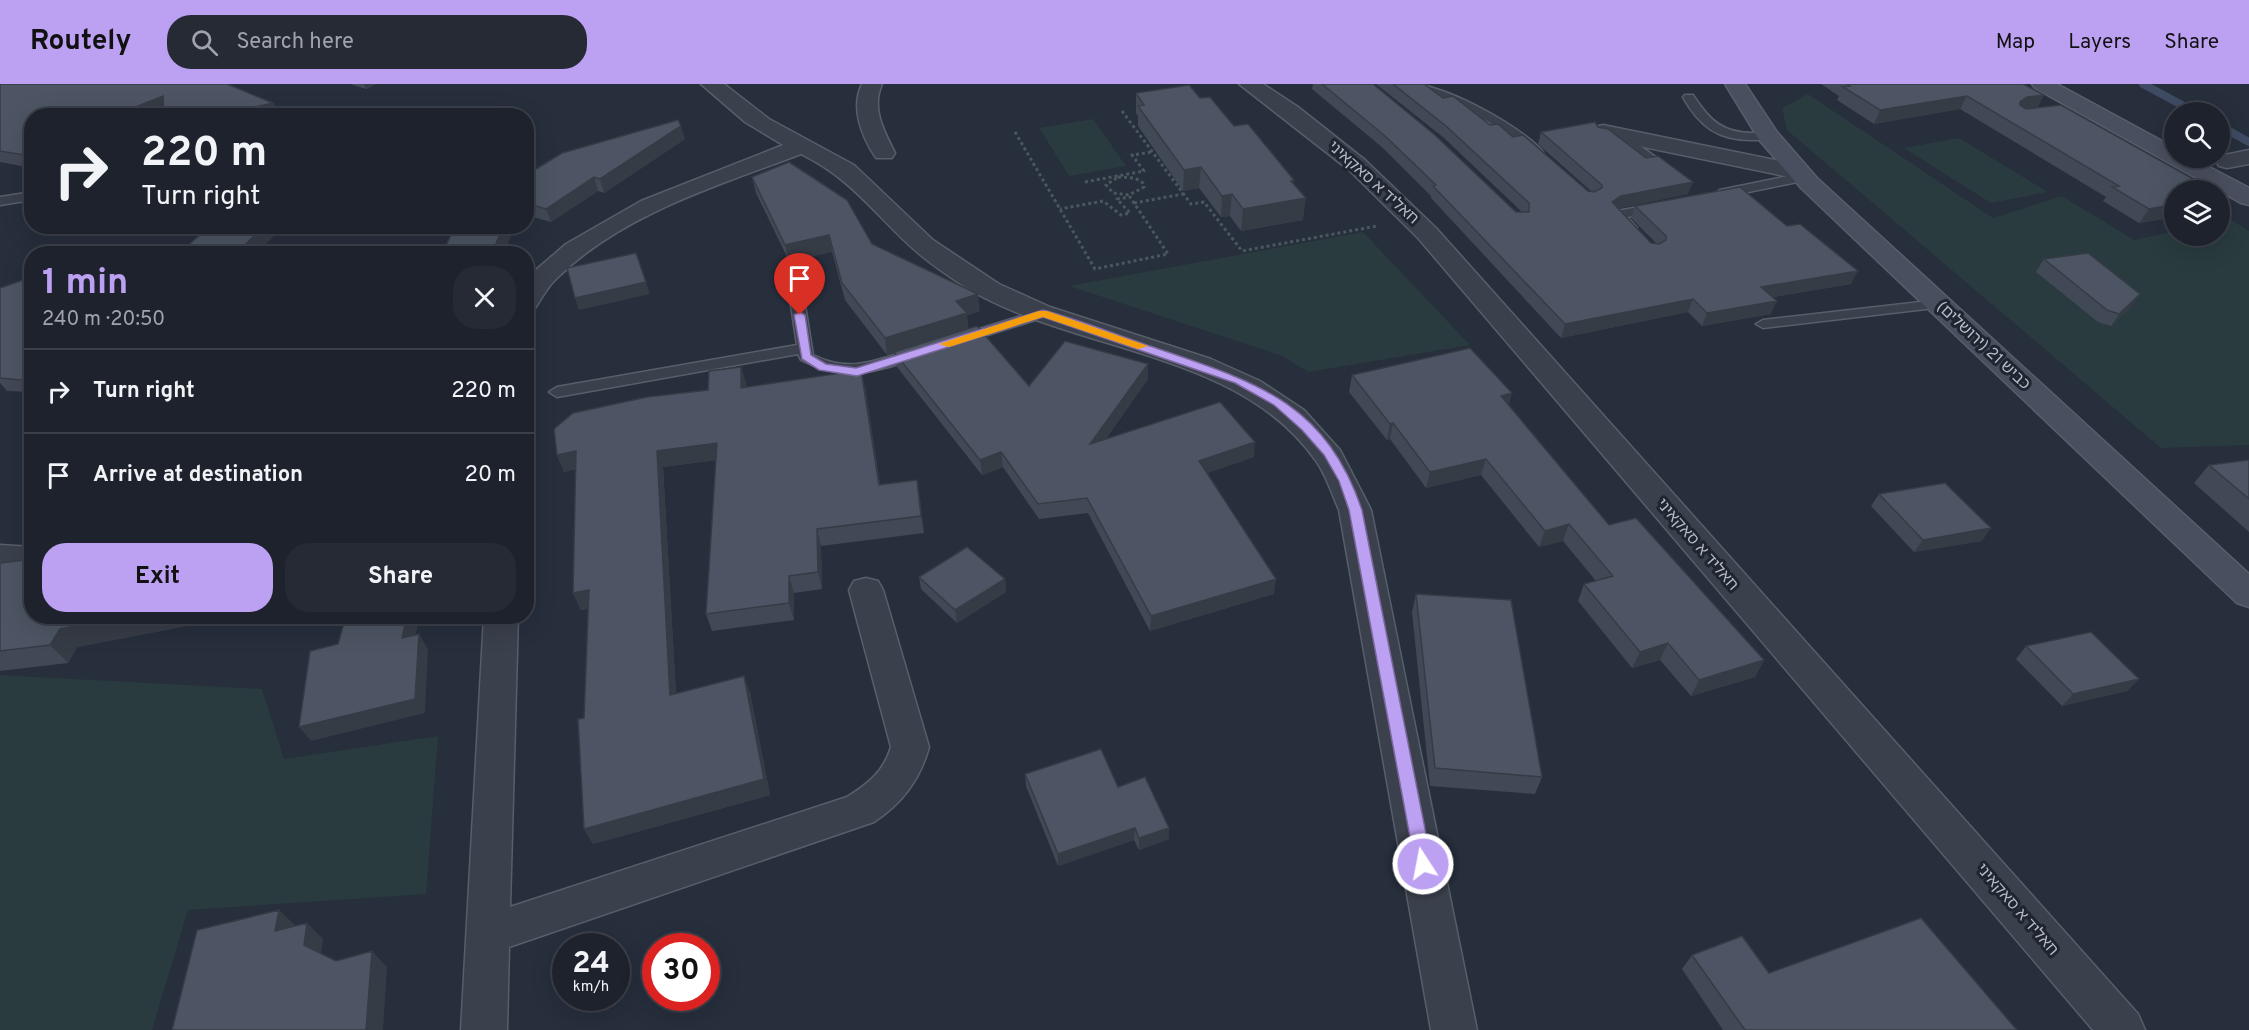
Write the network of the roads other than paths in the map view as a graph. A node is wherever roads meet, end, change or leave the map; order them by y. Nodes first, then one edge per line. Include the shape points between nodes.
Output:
1 (711, 84) edge
2 (872, 84) edge
3 (1249, 84) edge
4 (1416, 84) edge
5 (1735, 84) edge
6 (2042, 84) edge
7 (2084, 84) edge
8 (1689, 97) dead end
9 (2086, 108) junction
10 (2064, 111) edge
11 (2135, 111) dead end
12 (1611, 134) joint
13 (1768, 136) junction
14 (802, 146) junction
15 (2164, 151) edge
16 (884, 153) dead end
17 (2232, 158) edge
18 (1547, 161) edge
19 (1653, 161) edge
20 (2198, 168) edge
21 (1801, 175) junction
22 (2247, 191) edge
23 (1710, 196) edge
24 (24, 197) edge
25 (0, 201) edge
26 (1664, 206) edge
27 (1639, 237) edge
28 (534, 292) edge
29 (797, 299) dead end
30 (1938, 304) junction
31 (1043, 313) junction
32 (1762, 324) edge
33 (805, 348) junction
34 (557, 392) dead end
35 (0, 558) edge
36 (24, 559) edge
37 (866, 590) dead end
38 (2249, 594) edge
39 (501, 624) edge
40 (488, 934) junction
41 (484, 1030) edge
42 (1454, 1030) edge
43 (2122, 1030) edge

1 - 14 street via 759,124
2 - 16 street via 867,112
3 - 43 street, חאליד א סאקאיני via 1358,165 1413,219
4 - 18 lane via 1493,119
5 - 13 main road, כביש 21 (ירושלים)
6 - 9 main road
7 - 11 main road
8 - 13 lane via 1698,115 1724,134 1739,138
9 - 10 lane
9 - 15 main road
12 - 19 lane
12 - 21 street
13 - 21 main road, כביש 21 (ירושלים)
14 - 28 street via 682,194 606,230 547,273
14 - 31 street via 855,177 918,240 951,264 990,290
17 - 22 main road
20 - 22 main road
21 - 23 lane
21 - 30 main road, כביש 21 (ירושלים)
24 - 25 lane
26 - 27 lane via 1617,215
29 - 33 lane
30 - 32 lane
30 - 38 main road, כביש 21 (ירושלים)
31 - 33 lane via 857,372 823,368 806,357
31 - 42 street via 1240,381 1278,403 1307,427 1345,481 1355,510
33 - 34 lane
35 - 36 street
37 - 40 street via 910,747 897,781 882,796 860,810
39 - 40 street
40 - 41 street

